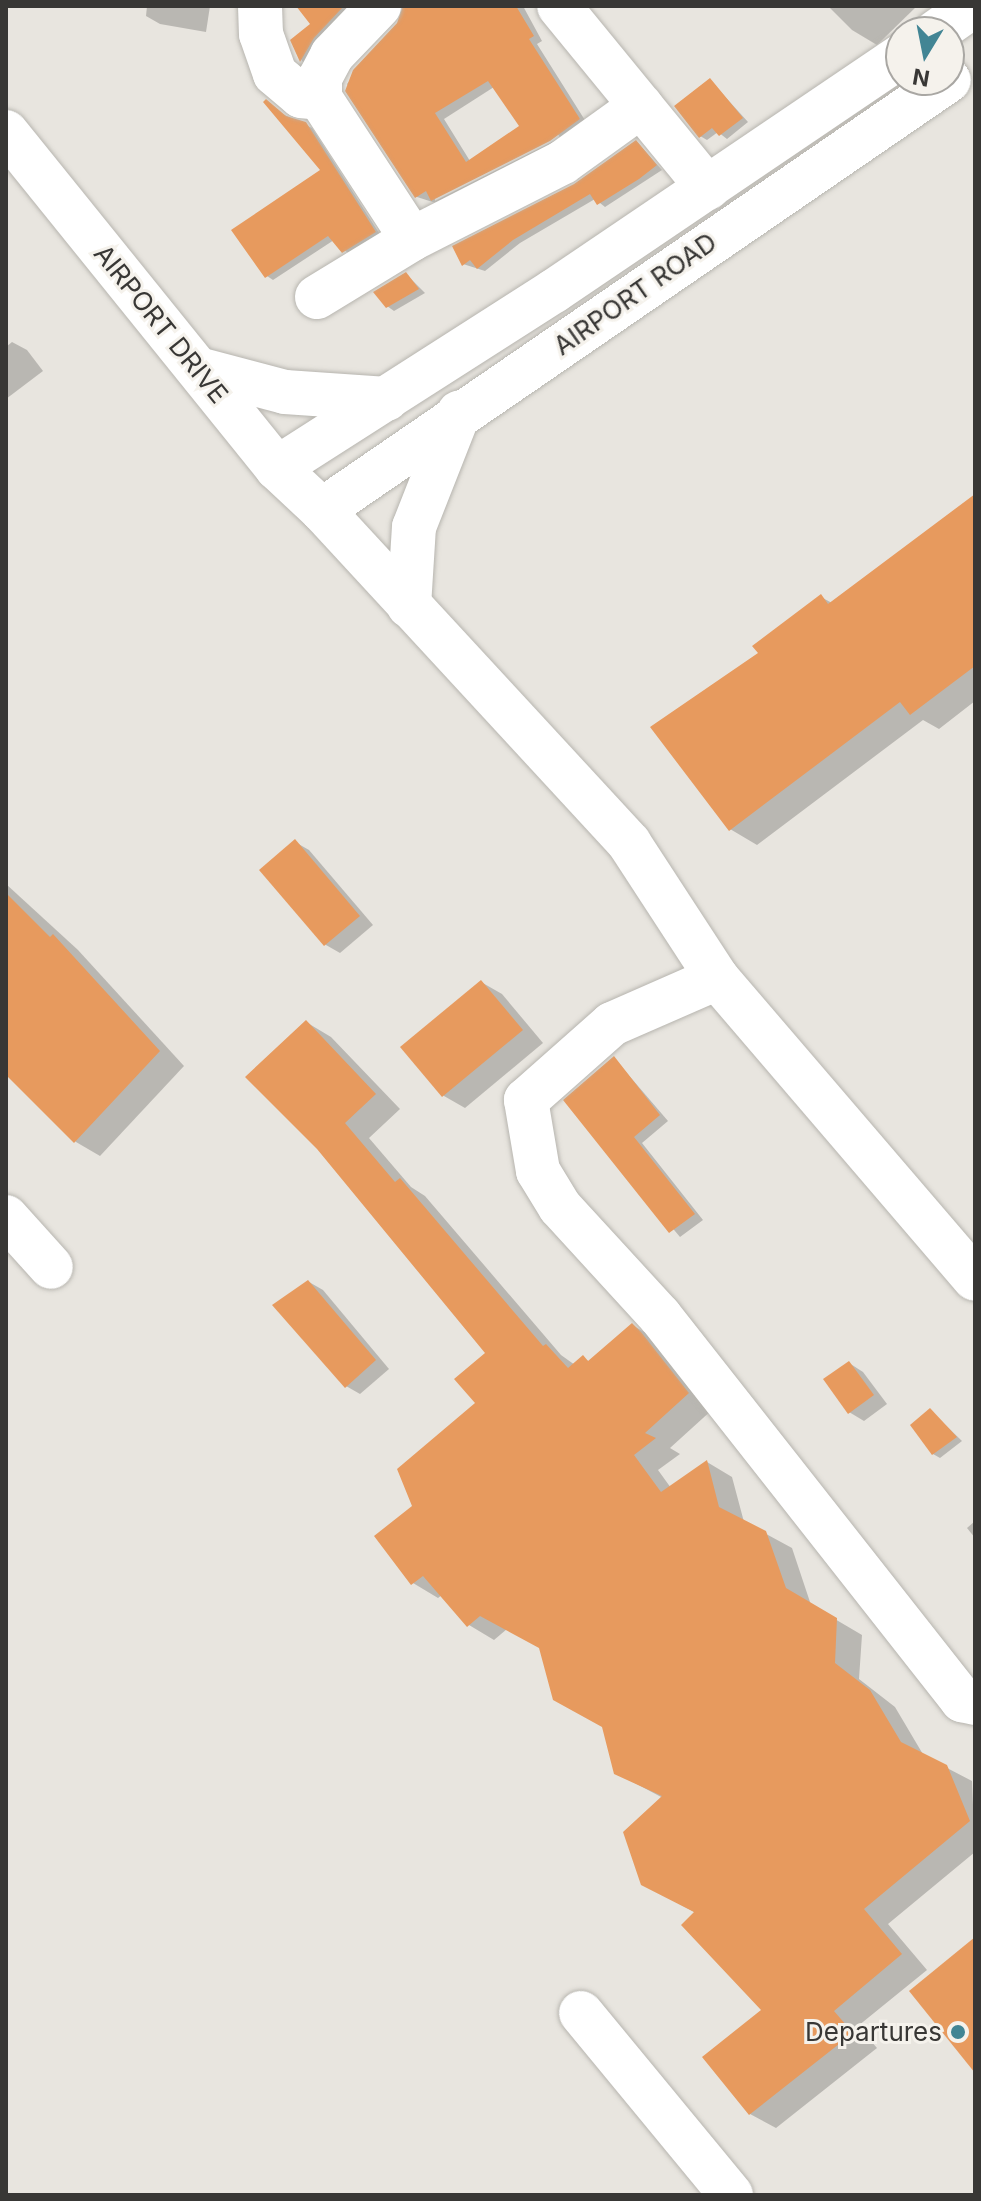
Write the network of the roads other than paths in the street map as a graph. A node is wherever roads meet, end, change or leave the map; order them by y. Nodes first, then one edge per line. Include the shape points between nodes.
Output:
1 (260, 6) edge
2 (379, 6) edge
3 (559, 6) edge
4 (885, 67) edge
5 (925, 96) edge
6 (320, 98) junction
7 (641, 106) junction
8 (6, 132) edge
9 (708, 188) junction
10 (412, 239) junction
11 (317, 297) dead end
12 (198, 369) junction
13 (387, 399) junction
14 (460, 411) junction
15 (277, 468) junction
16 (322, 510) junction
17 (409, 606) junction
18 (717, 978) junction
19 (6, 1217) edge
20 (51, 1267) dead end
21 (975, 1279) edge
22 (975, 1703) edge
23 (581, 2013) dead end
24 (731, 2195) edge

1 - 6 main road via 261,34 275,74 301,96
2 - 6 main road via 332,55 320,78
3 - 7 main road
4 - 9 main road, AIRPORT ROAD
5 - 14 main road, AIRPORT ROAD
6 - 10 main road
7 - 9 main road
7 - 10 main road via 563,162
8 - 12 main road, AIRPORT DRIVE
9 - 13 main road, AIRPORT ROAD
10 - 11 main road
12 - 13 main road via 285,392
12 - 15 main road, AIRPORT DRIVE
13 - 15 main road, AIRPORT ROAD
14 - 16 main road, AIRPORT ROAD
14 - 17 main road via 414,527
15 - 16 main road, AIRPORT DRIVE
16 - 17 main road, AIRPORT DRIVE
17 - 18 main road, AIRPORT DRIVE via 629,843
18 - 21 main road, AIRPORT DRIVE
18 - 22 main road via 612,1024 526,1100 538,1171 560,1207 670,1328 962,1700
19 - 20 main road
23 - 24 main road

